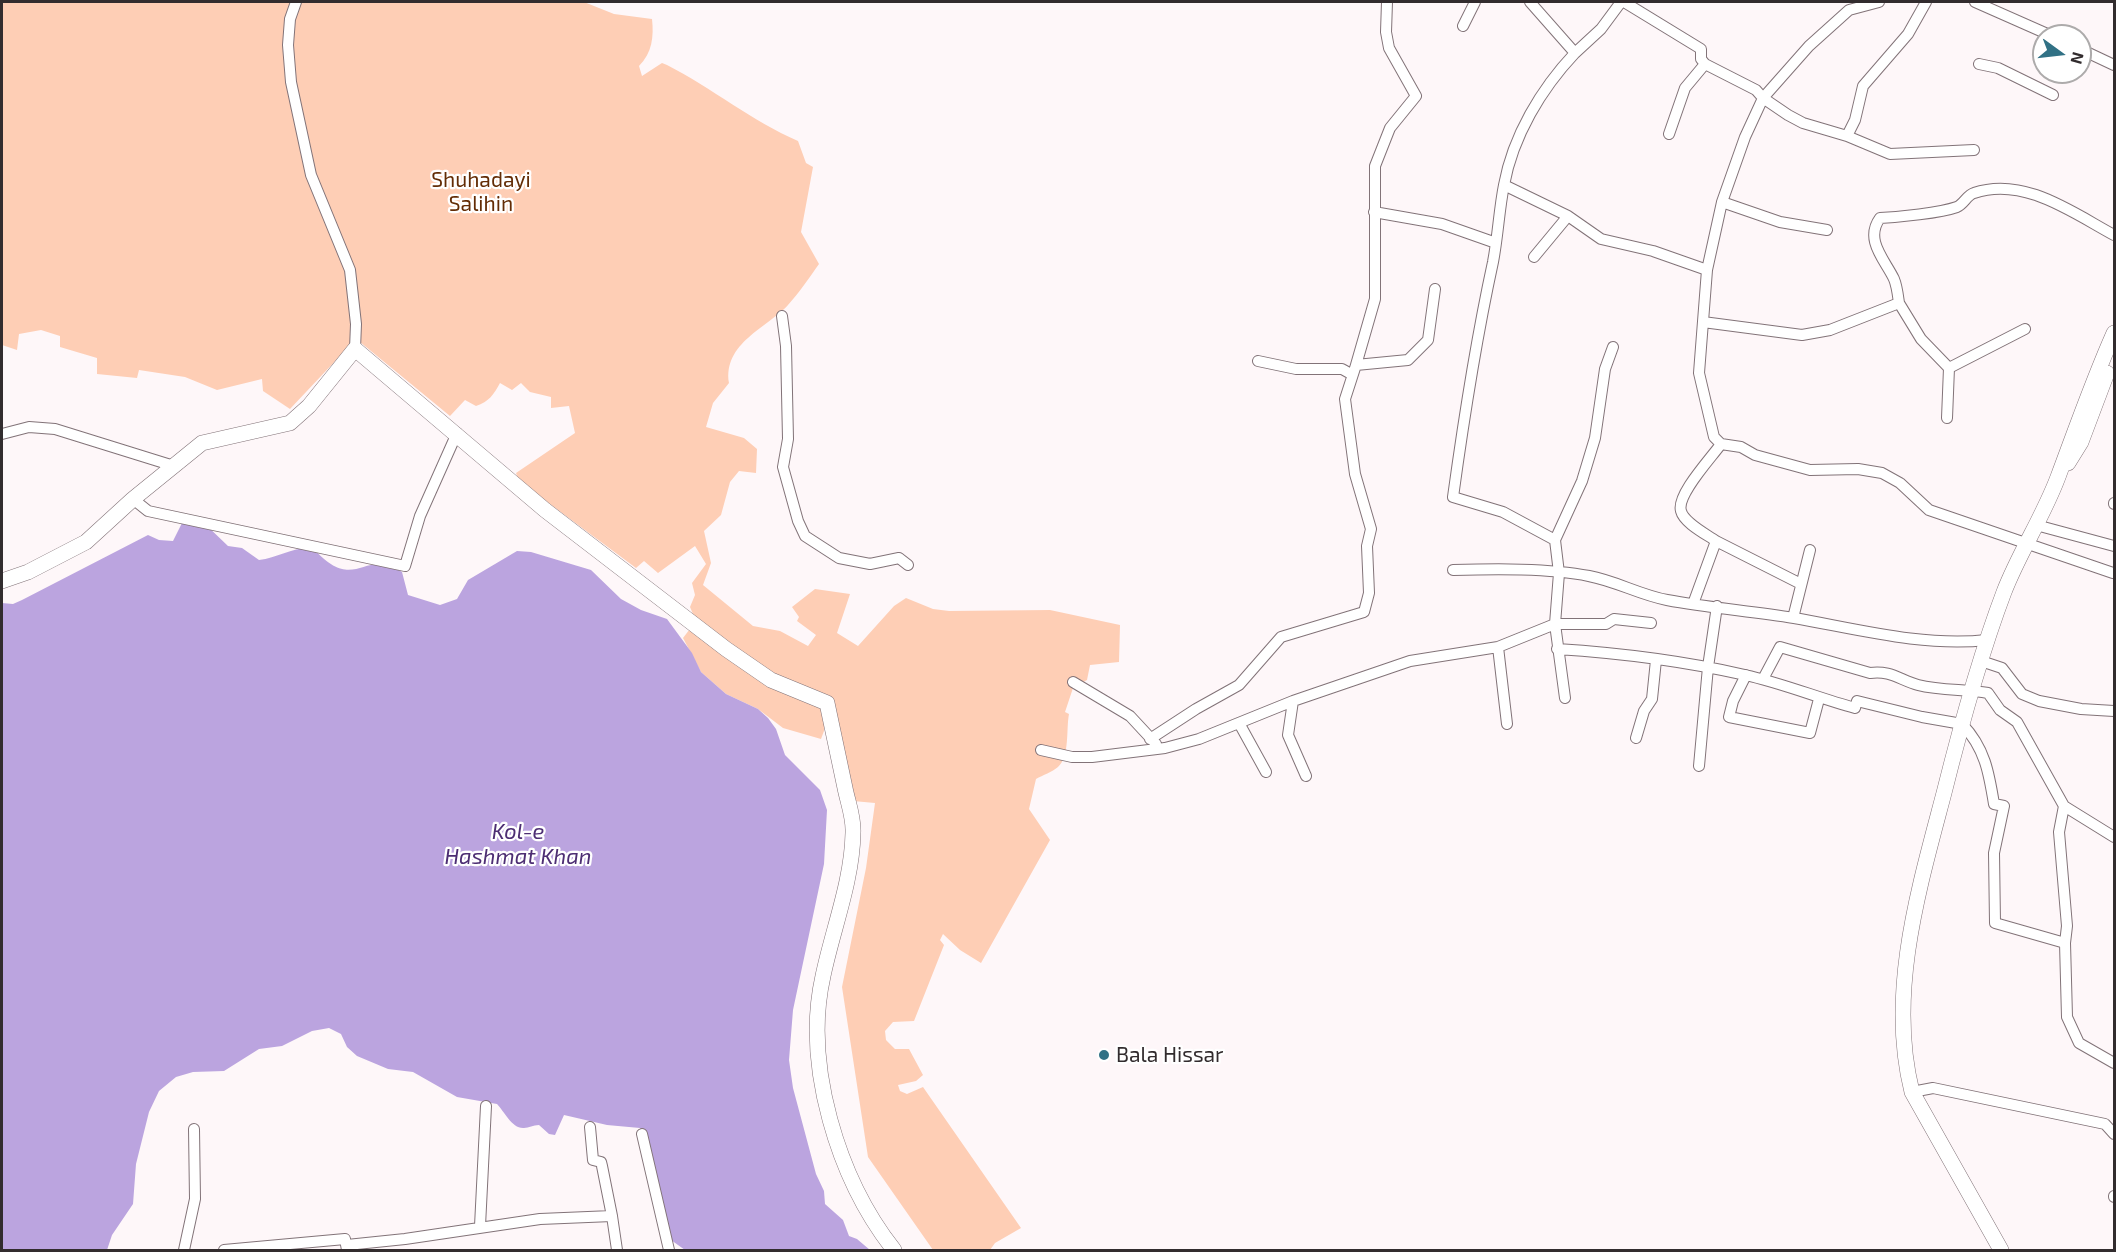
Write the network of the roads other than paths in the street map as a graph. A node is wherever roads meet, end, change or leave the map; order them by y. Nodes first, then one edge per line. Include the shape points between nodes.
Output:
1 (296, 2) edge
2 (1387, 2) edge
3 (1475, 2) edge
4 (1530, 2) edge
5 (1623, 2) edge
6 (1879, 2) edge
7 (1925, 2) edge
8 (1975, 2) edge
9 (1463, 26) dead end
10 (2032, 27) edge
11 (1575, 53) junction
12 (2092, 54) edge
13 (1705, 64) junction
14 (1979, 64) dead end
15 (2115, 65) edge
16 (2053, 95) dead end
17 (1763, 98) junction
18 (1669, 134) dead end
19 (1846, 136) junction
20 (1974, 150) dead end
21 (1504, 185) junction
22 (1722, 202) junction
23 (1374, 213) junction
24 (1568, 216) junction
25 (1827, 230) dead end
26 (2115, 235) edge
27 (1496, 243) junction
28 (1534, 257) dead end
29 (1707, 270) junction
30 (1435, 289) dead end
31 (1899, 303) junction
32 (782, 316) dead end
33 (1703, 322) junction
34 (2025, 329) dead end
35 (2115, 333) edge
36 (1612, 347) dead end
37 (355, 349) junction
38 (2115, 356) edge
39 (1258, 361) dead end
40 (1948, 368) junction
41 (1354, 370) junction
42 (1947, 418) dead end
43 (457, 433) junction
44 (2, 434) edge
45 (1720, 444) junction
46 (174, 466) junction
47 (2058, 478) junction
48 (132, 499) junction
49 (2036, 525) junction
50 (1556, 540) junction
51 (1716, 541) junction
52 (2027, 542) junction
53 (2115, 546) edge
54 (1810, 550) dead end
55 (908, 565) dead end
56 (1453, 570) dead end
57 (1559, 573) junction
58 (2114, 573) edge
59 (2, 582) edge
60 (1801, 584) junction
61 (1693, 604) junction
62 (1718, 606) junction
63 (1793, 618) junction
64 (1651, 623) dead end
65 (1555, 624) junction
66 (1988, 640) junction
67 (1498, 647) junction
68 (1557, 649) junction
69 (1656, 660) junction
70 (1981, 661) junction
71 (1708, 667) junction
72 (1746, 675) junction
73 (1763, 680) junction
74 (1073, 682) dead end
75 (1970, 693) junction
76 (1565, 698) dead end
77 (1819, 699) junction
78 (1293, 701) junction
79 (2115, 711) edge
80 (1239, 723) junction
81 (1507, 724) dead end
82 (1962, 724) junction
83 (1636, 738) dead end
84 (1150, 739) junction
85 (1161, 749) junction
86 (1041, 750) dead end
87 (1699, 766) dead end
88 (1266, 772) dead end
89 (1306, 776) dead end
90 (2064, 806) junction
91 (2115, 837) edge
92 (2065, 942) junction
93 (2115, 1062) edge
94 (1912, 1092) junction
95 (486, 1106) dead end
96 (590, 1127) dead end
97 (195, 1129) dead end
98 (642, 1134) dead end
99 (2115, 1134) edge
100 (612, 1216) junction
101 (480, 1226) junction
102 (347, 1248) edge
103 (184, 1251) edge
104 (224, 1251) edge
105 (617, 1251) edge
106 (669, 1251) edge
107 (894, 1251) edge
108 (2001, 1251) edge

1 - 37 street via 288,45 291,82 311,175 350,270
2 - 23 street via 1389,48 1416,96 1390,128 1375,166
3 - 9 street
4 - 11 street
5 - 11 street
5 - 13 street via 1701,50
6 - 17 street via 1860,5 1828,28
7 - 19 street via 1908,34 1863,86 1855,120
8 - 10 street
11 - 21 street via 1534,105
12 - 15 street
13 - 17 street via 1756,90
13 - 18 street via 1685,88
14 - 16 street via 1998,68
17 - 19 street via 1803,123
17 - 22 street
19 - 20 street via 1890,154
21 - 24 street
21 - 27 street
22 - 25 street via 1780,222
22 - 29 street
23 - 27 street via 1442,224
23 - 41 street via 1375,299
24 - 28 street
24 - 29 street via 1601,239 1653,251
26 - 31 street via 2056,202 1996,188 1972,193 1958,206 1880,218 1875,225 1877,250 1895,280
27 - 50 street via 1471,364 1453,497 1503,512
29 - 33 street
30 - 41 street via 1428,340 1418,351 1408,360
31 - 33 street via 1830,330 1802,335
31 - 40 street via 1921,339
32 - 55 street via 788,439 783,467 805,536 839,558 870,564 899,558
33 - 45 street via 1699,373 1713,437
34 - 40 street
35 - 47 street
36 - 50 street via 1595,438 1582,481
37 - 43 street
37 - 46 street via 309,406 290,423 202,443
38 - 47 street via 2081,442
39 - 41 street via 1296,369
40 - 42 street
41 - 84 street via 1346,399 1347,426 1355,474 1371,529 1367,546 1369,593 1364,612 1281,637 1239,685
43 - 48 street via 420,516 405,566 148,511
43 - 107 street via 545,510 726,649 771,680 827,703 853,833 843,897 823,976 815,1038 840,1152 855,1192
44 - 46 street via 29,427 55,429
45 - 51 street via 1681,503 1681,512 1688,520
45 - 52 street via 1810,470 1882,473 1900,483 1929,510
46 - 48 street
47 - 49 street
48 - 59 street via 86,542
49 - 52 street
49 - 53 street
50 - 57 street
51 - 60 street
51 - 61 street
52 - 58 street
52 - 66 street
54 - 60 street
56 - 57 street
57 - 61 street via 1590,576 1644,595
57 - 65 street
60 - 63 street
61 - 62 street
62 - 63 street
62 - 71 street
63 - 66 street via 1958,643
64 - 65 street via 1614,619 1606,624
65 - 67 street
65 - 68 street
66 - 70 street
67 - 78 street via 1410,661
67 - 81 street
68 - 69 street
68 - 76 street
69 - 71 street
69 - 83 street via 1652,699
70 - 75 street
70 - 79 street via 2002,668 2022,694 2039,701
71 - 72 street
71 - 87 street
72 - 73 street
72 - 77 street via 1733,700 1730,717 1810,733
73 - 75 street via 1780,647 1870,673 1882,671 1918,685
73 - 77 street
74 - 84 street via 1130,716
75 - 82 street
75 - 90 street via 1988,693 2000,710 2017,722
77 - 82 street via 1855,708 1857,701
78 - 80 street
78 - 89 street via 1288,735
80 - 85 street
80 - 88 street
82 - 92 street via 1981,748 1994,804 2004,806 1994,853 1995,922
82 - 94 street via 1926,860 1905,973 1906,1065
84 - 85 street
85 - 86 street via 1092,757
90 - 91 street
90 - 92 street via 2059,832
92 - 93 street via 2067,1017 2073,1032 2079,1043
94 - 99 street via 1933,1089 2082,1119 2105,1124
94 - 108 street
95 - 101 street
96 - 100 street via 593,1160 601,1162
97 - 103 street via 195,1199
98 - 106 street
100 - 101 street
100 - 105 street
101 - 102 street
102 - 104 street via 345,1239

